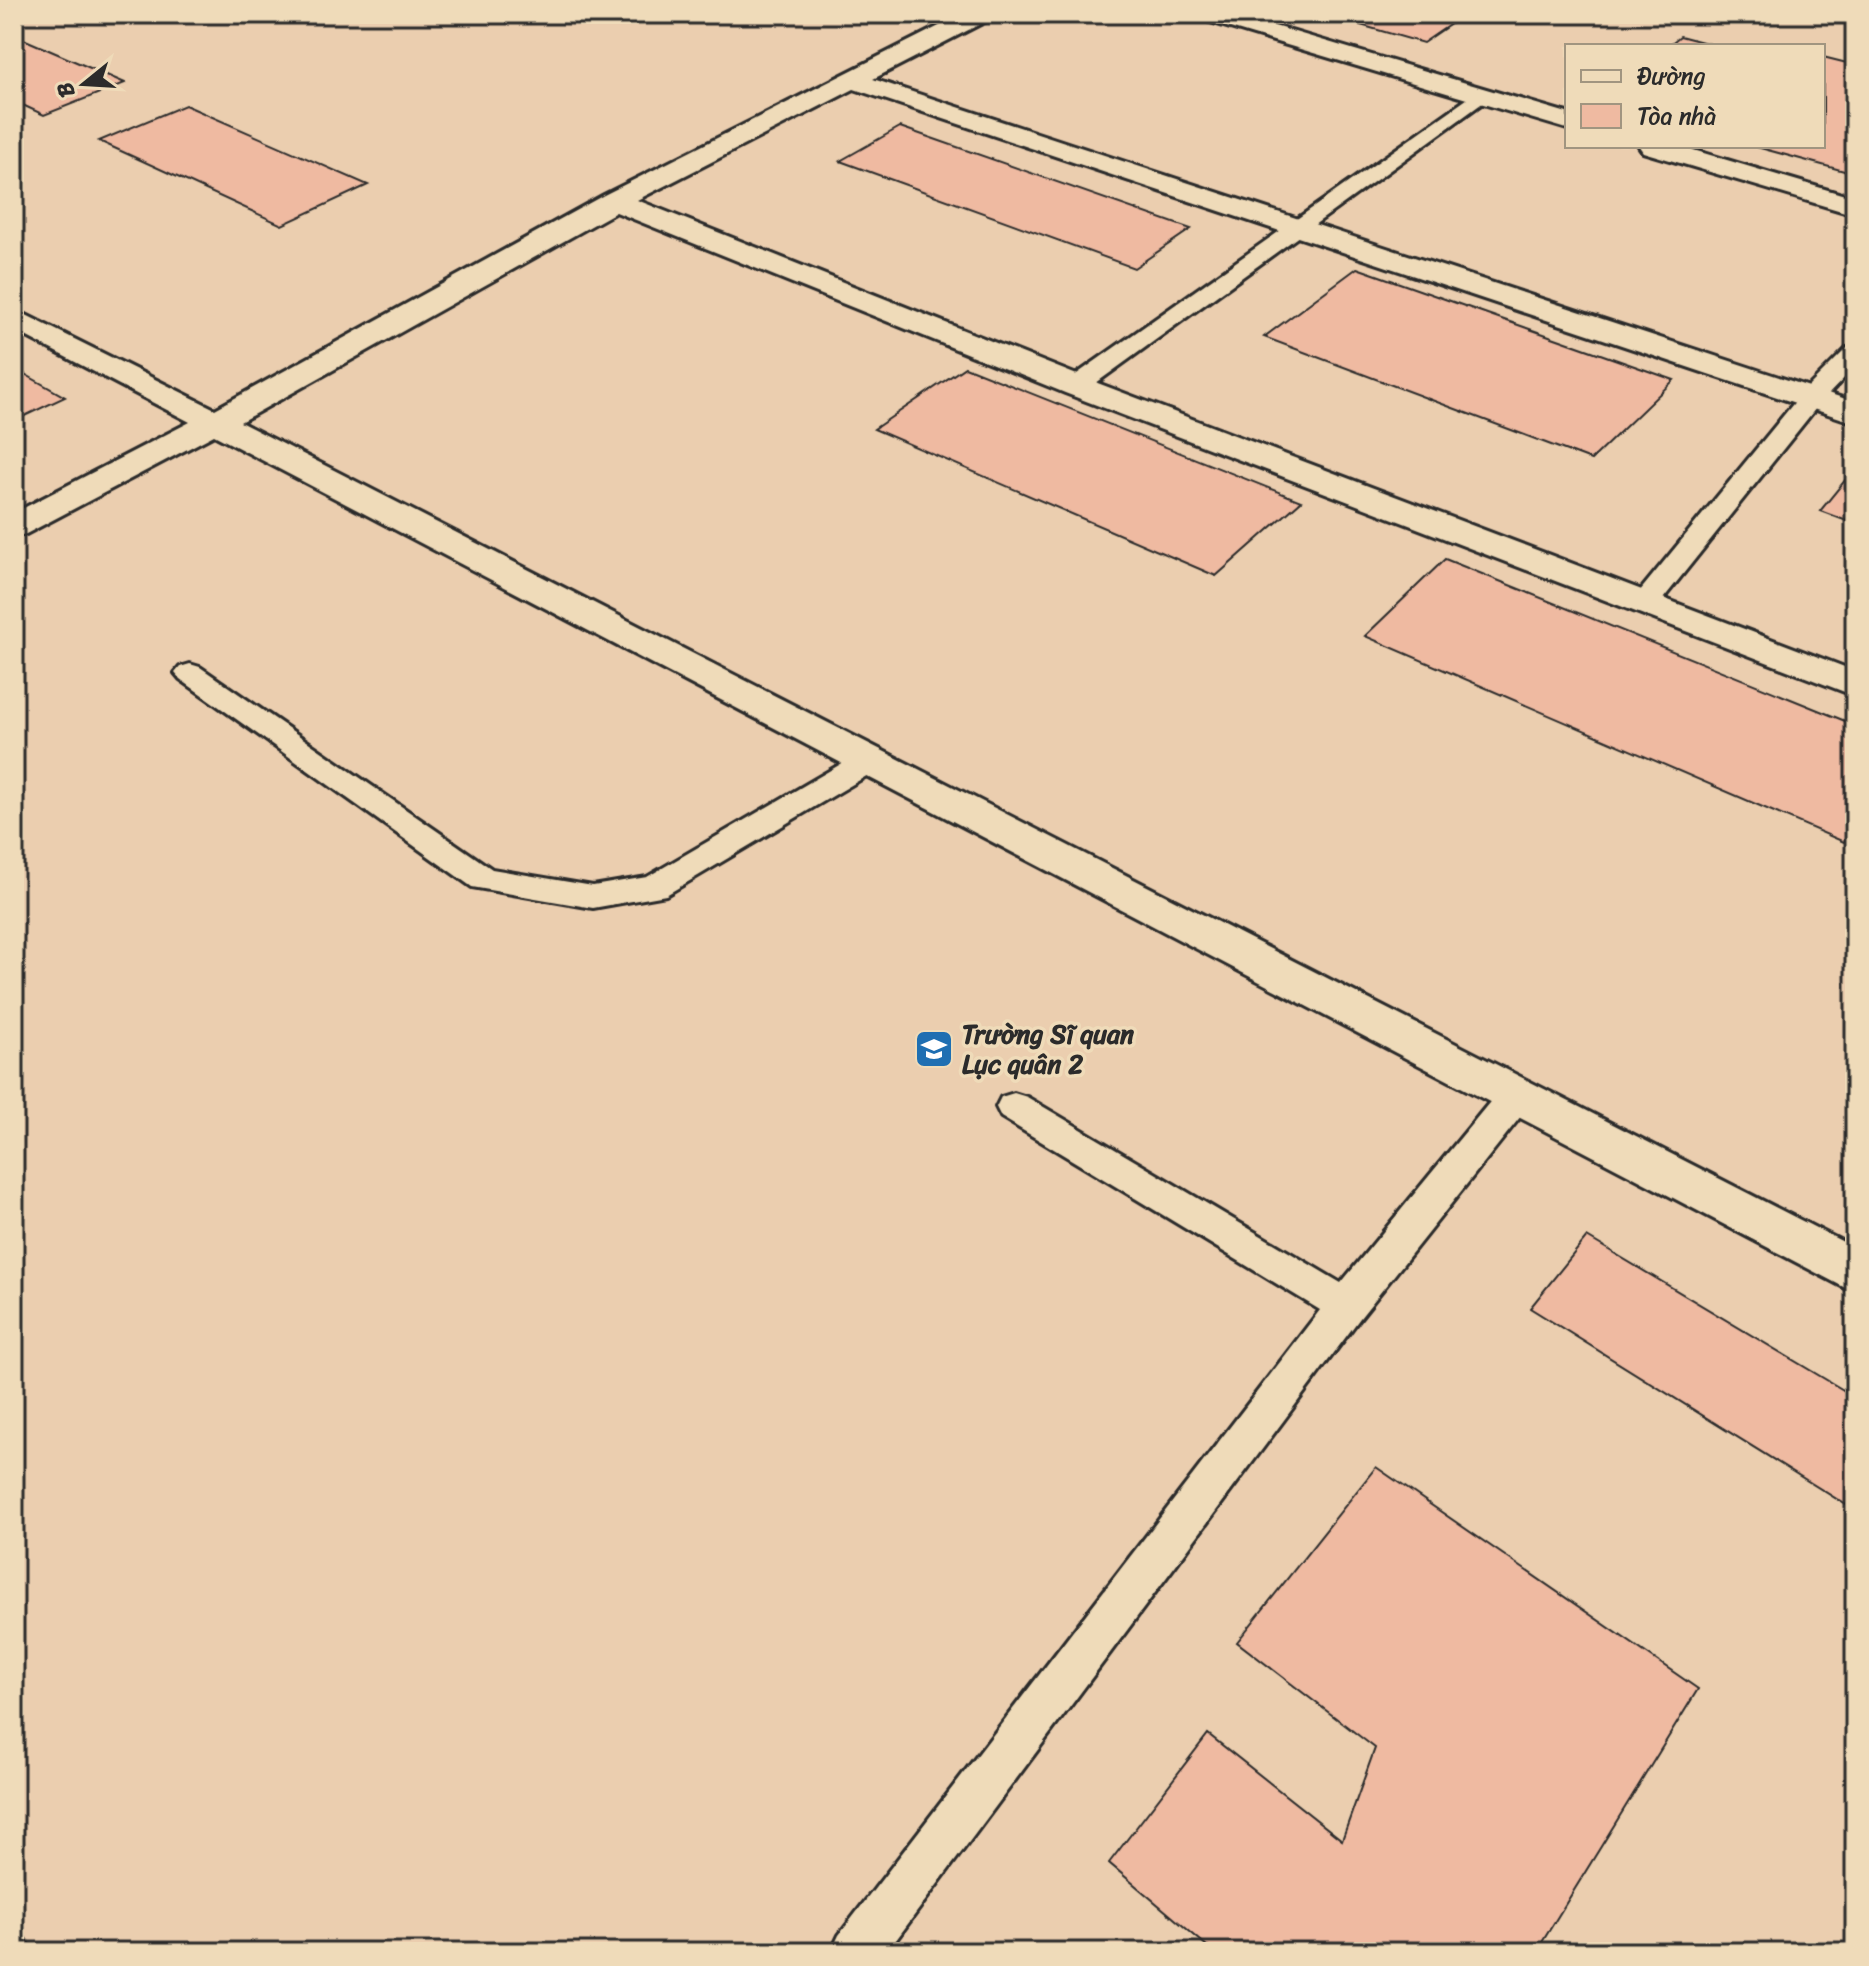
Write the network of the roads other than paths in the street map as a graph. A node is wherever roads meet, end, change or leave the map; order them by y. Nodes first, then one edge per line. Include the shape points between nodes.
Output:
1 (982, 14) edge
2 (1208, 14) edge
3 (848, 79) junction
4 (1481, 95) junction
5 (1565, 120) edge
6 (1659, 148) edge
7 (614, 201) junction
8 (1855, 207) edge
9 (1298, 228) junction
10 (14, 318) edge
11 (1855, 353) edge
12 (1076, 386) junction
13 (1811, 398) junction
14 (1855, 413) edge
15 (215, 422) junction
16 (14, 527) edge
17 (1645, 603) junction
18 (190, 673) dead end
19 (1855, 684) edge
20 (869, 761) junction
21 (1516, 1096) junction
22 (1014, 1107) dead end
23 (1855, 1272) edge
24 (1346, 1306) junction
25 (856, 1952) edge

1 - 3 street
2 - 4 street
3 - 7 street
3 - 9 street
4 - 5 street
4 - 9 lane
6 - 8 street
7 - 12 street
7 - 15 street
9 - 12 lane
9 - 13 street
10 - 15 street
11 - 13 lane
12 - 17 street
13 - 14 street
13 - 17 lane
15 - 16 street
15 - 20 street
17 - 19 street
18 - 20 lane via 483,879 593,897 655,887
20 - 21 street
21 - 23 street
21 - 24 lane
22 - 24 lane
24 - 25 lane

